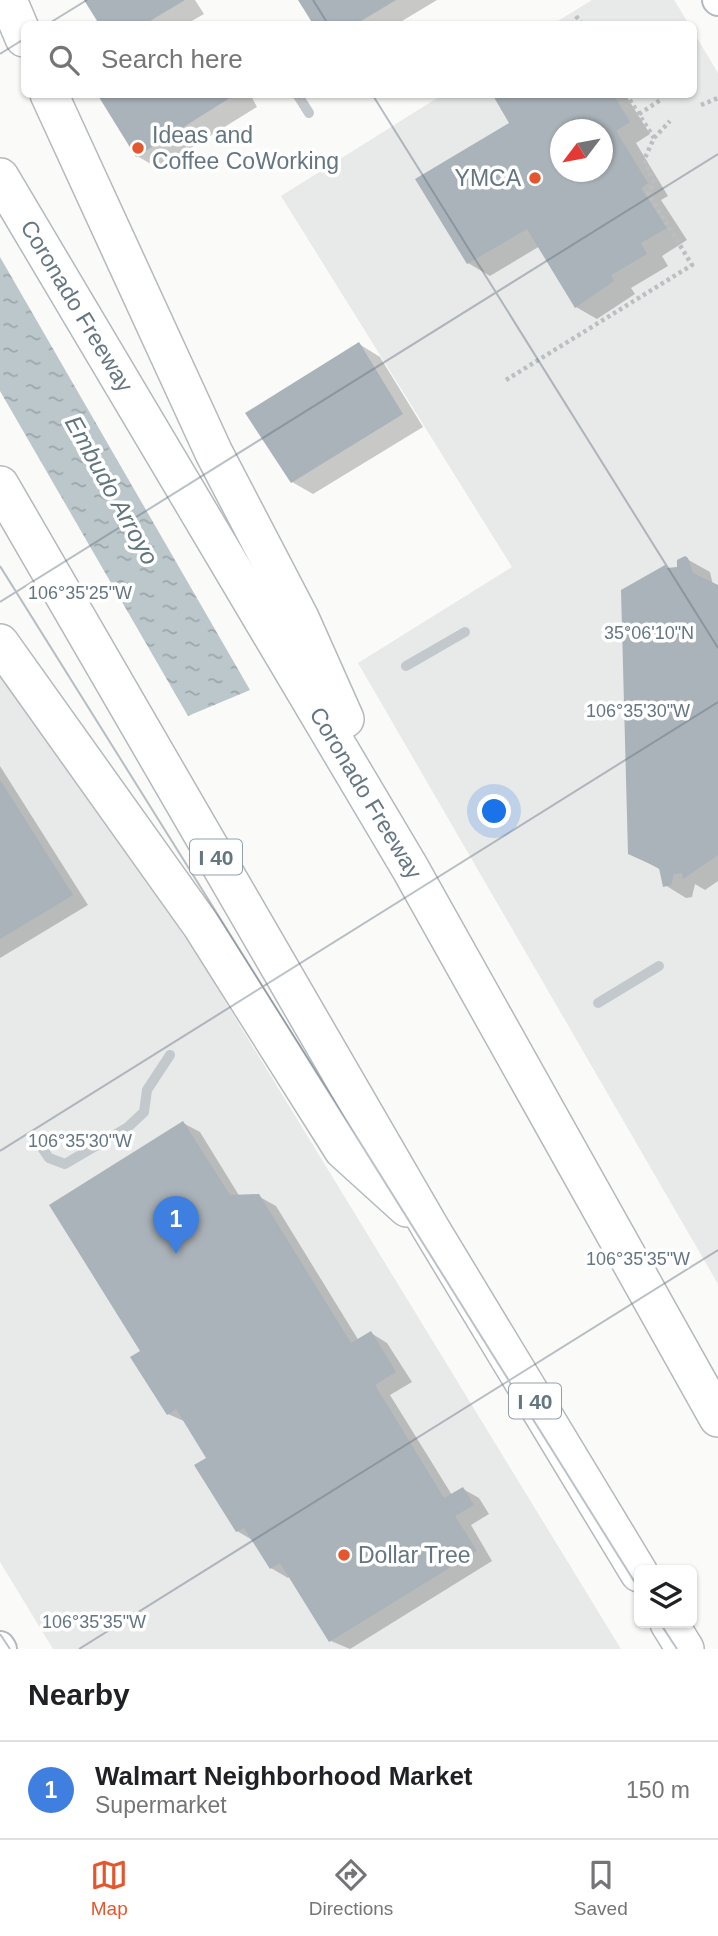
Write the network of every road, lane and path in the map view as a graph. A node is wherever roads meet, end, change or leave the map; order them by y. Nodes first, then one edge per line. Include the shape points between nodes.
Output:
1 (8, 0) edge
2 (576, 16) dead end
3 (580, 21) edge
4 (21, 31) edge
5 (51, 98) edge
6 (300, 98) edge
7 (629, 98) edge
8 (718, 98) edge
9 (662, 99) dead end
10 (701, 105) dead end
11 (309, 113) dead end
12 (639, 114) junction
13 (670, 121) dead end
14 (654, 138) junction
15 (0, 177) edge
16 (506, 380) dead end
17 (0, 485) edge
18 (465, 632) dead end
19 (0, 643) edge
20 (406, 666) dead end
21 (411, 868) junction
22 (659, 966) dead end
23 (598, 1003) dead end
24 (170, 1055) dead end
25 (36, 1139) dead end
26 (431, 1229) junction
27 (718, 1418) edge
28 (634, 1565) edge
29 (672, 1628) edge
30 (685, 1649) edge

1 - 4 highway
2 - 3 path
5 - 21 highway via 214,453 300,618
6 - 11 lane
7 - 12 path
8 - 10 path
9 - 12 path
12 - 14 path
13 - 14 path
14 - 16 path via 644,160 654,184 648,192 692,265
15 - 21 highway, Coronado Freeway
17 - 26 highway, I 40
18 - 20 lane
19 - 26 highway via 201,925 343,1150
21 - 27 highway, Coronado Freeway
22 - 23 lane
24 - 25 lane via 147,1090 144,1112 128,1127 65,1164 49,1158
26 - 28 highway, I 40
29 - 30 highway

